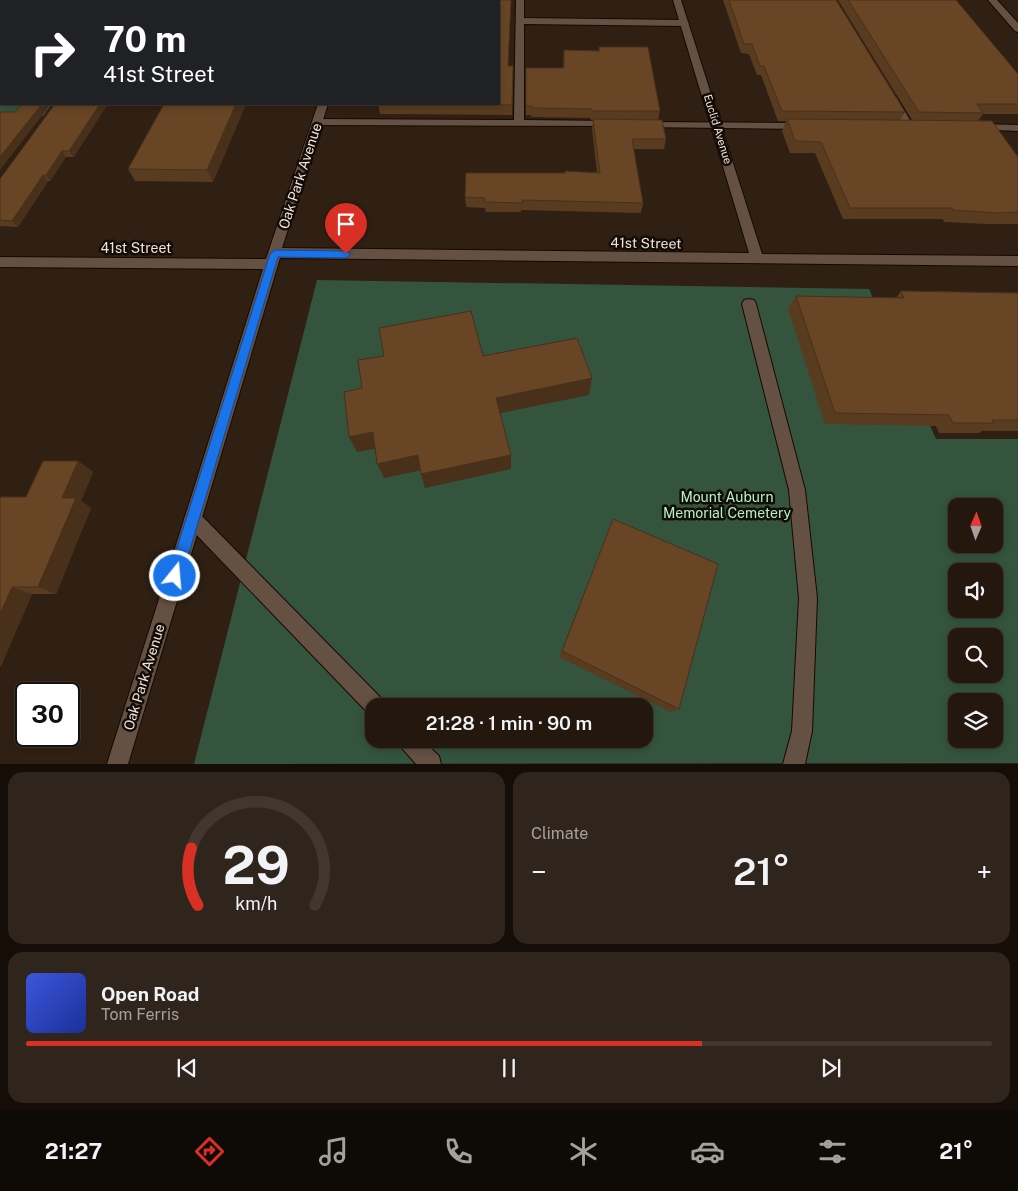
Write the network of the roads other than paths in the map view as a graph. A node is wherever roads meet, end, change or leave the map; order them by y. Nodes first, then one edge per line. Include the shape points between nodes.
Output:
1 (520, 0) edge
2 (677, 0) edge
3 (992, 0) edge
4 (520, 21) junction
5 (684, 23) junction
6 (1018, 29) edge
7 (889, 93) edge
8 (323, 105) edge
9 (318, 122) junction
10 (519, 124) junction
11 (619, 124) edge
12 (638, 125) edge
13 (717, 125) junction
14 (815, 126) edge
15 (910, 127) edge
16 (969, 127) edge
17 (1018, 128) edge
18 (273, 259) junction
19 (756, 259) junction
20 (1018, 261) edge
21 (0, 262) edge
22 (750, 304) dead end
23 (193, 519) junction
24 (367, 698) edge
25 (416, 748) edge
26 (117, 764) edge
27 (431, 764) edge
28 (794, 764) edge

1 - 4 street
2 - 5 street, Euclid Avenue
3 - 6 street
4 - 5 street
4 - 10 street
5 - 13 street, Euclid Avenue
7 - 15 street
8 - 9 street, Oak Park Avenue
9 - 10 street
9 - 18 street, Oak Park Avenue
10 - 11 street
12 - 13 street
13 - 14 street
13 - 19 street, Euclid Avenue
16 - 17 street
18 - 19 street, 41st Street
18 - 21 street, 41st Street
18 - 23 street, Oak Park Avenue
19 - 20 street, 41st Street
22 - 28 street via 797,490 807,588 802,731
23 - 24 street
23 - 26 street, Oak Park Avenue
25 - 27 street

